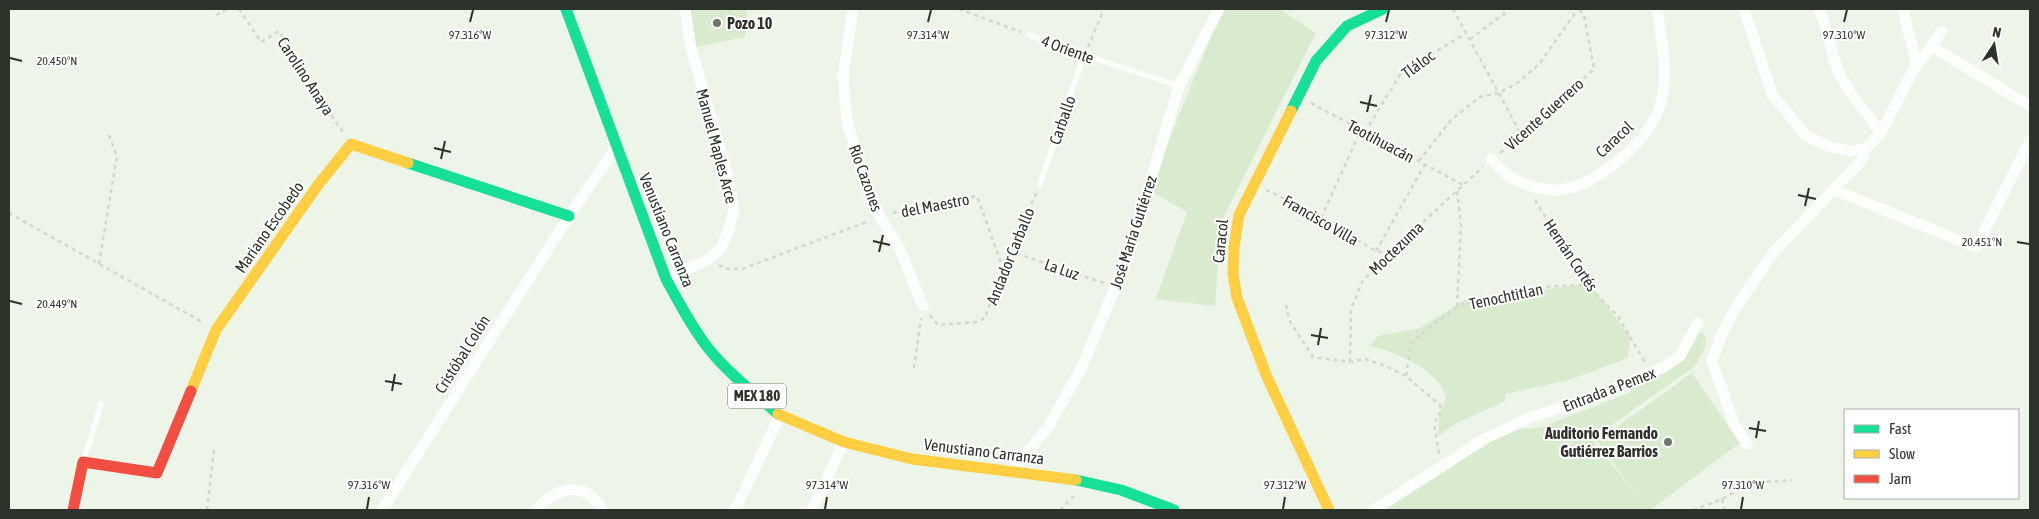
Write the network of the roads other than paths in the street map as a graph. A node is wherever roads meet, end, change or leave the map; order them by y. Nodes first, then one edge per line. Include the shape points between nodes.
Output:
1 (566, 9) edge
2 (685, 9) edge
3 (853, 9) edge
4 (1219, 9) edge
5 (1383, 9) edge
6 (1656, 9) edge
7 (1744, 9) edge
8 (1820, 9) edge
9 (1903, 9) edge
10 (1942, 31) dead end
11 (1029, 35) road end
12 (1931, 46) junction
13 (1084, 56) junction
14 (1917, 66) junction
15 (1179, 86) junction
16 (2030, 106) edge
17 (1881, 133) junction
18 (2030, 142) edge
19 (617, 146) junction
20 (1865, 148) junction
21 (1491, 160) road end
22 (1040, 184) road end
23 (1834, 190) junction
24 (569, 216) junction
25 (666, 279) junction
26 (923, 306) road end
27 (1698, 323) dead end
28 (101, 404) dead end
29 (780, 416) junction
30 (844, 442) junction
31 (1748, 444) dead end
32 (83, 462) junction
33 (1012, 470) junction
34 (73, 510) edge
35 (382, 510) edge
36 (536, 510) edge
37 (602, 510) edge
38 (735, 510) edge
39 (812, 510) edge
40 (1174, 510) edge
41 (1329, 510) edge
42 (1374, 510) edge

1 - 19 street, Venustiano Carranza / MEX 180
2 - 25 street, Manuel Maples Arce via 691,48 728,177 734,210 721,248 709,259
3 - 26 street, Río Cazones via 843,76 847,121 862,174 880,217 899,247
4 - 15 street, José María Gutiérrez
5 - 41 street, Caracol via 1347,26 1316,61 1239,216 1234,247 1233,274 1237,298 1267,377
6 - 21 street, Caracol via 1665,68 1663,92 1657,113 1644,136 1610,167 1589,180 1558,190 1525,184 1512,178
7 - 20 street via 1772,94 1805,134 1827,146 1850,151
8 - 17 street via 1838,71
9 - 14 street
10 - 12 street
11 - 13 lane, 4 Oriente
12 - 14 street
12 - 16 street
13 - 15 lane, 4 Oriente
13 - 22 lane, Carballo
14 - 17 street
15 - 33 street, José María Gutiérrez via 1128,259 1082,367 1048,429
17 - 20 street
18 - 23 street via 1976,247
19 - 24 street, Cristóbal Colón
19 - 25 street, Venustiano Carranza / MEX 180
20 - 23 street via 1862,159
23 - 31 street via 1774,252 1736,307 1712,361 1736,426
24 - 32 street, Mariano Escobedo via 351,144 318,185 216,330 157,473
24 - 35 street, Cristóbal Colón
25 - 29 street, Venustiano Carranza / MEX 180 via 709,349 738,380
27 - 42 street, Entrada a Pemex via 1680,356 1651,374 1592,398 1532,417 1486,438
28 - 32 lane
29 - 30 street, Venustiano Carranza / MEX 180
29 - 38 street
30 - 33 street, Venustiano Carranza / MEX 180 via 912,459
30 - 39 street
32 - 34 street
33 - 40 street, Venustiano Carranza / MEX 180 via 1091,482
36 - 37 street via 558,492 573,489 596,499

